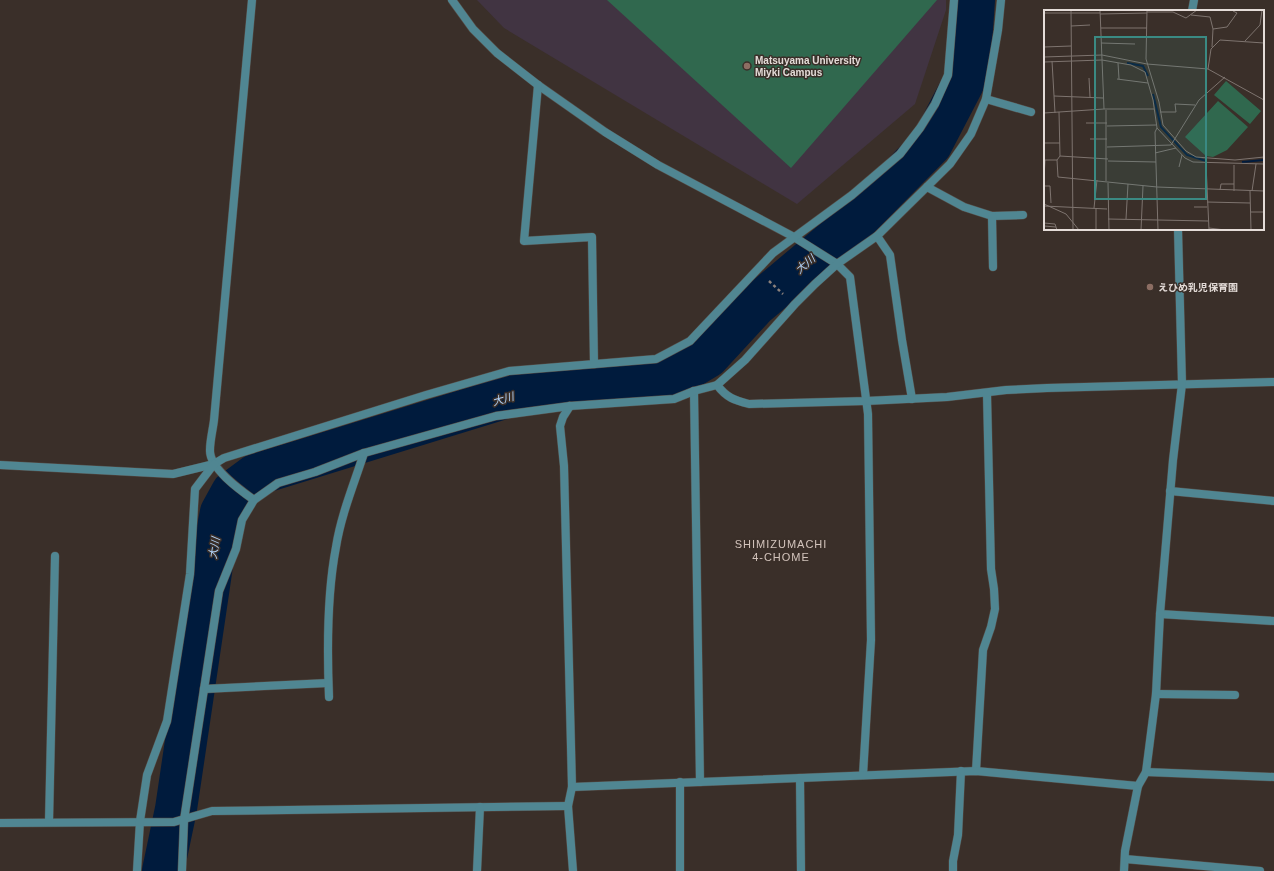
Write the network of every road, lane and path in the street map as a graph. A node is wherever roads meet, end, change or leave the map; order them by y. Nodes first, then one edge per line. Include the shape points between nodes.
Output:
1 (252, 0) edge
2 (452, 0) edge
3 (954, 0) edge
4 (1001, 0) edge
5 (1194, 0) edge
6 (1192, 10) edge
7 (538, 85) junction
8 (986, 99) junction
9 (1031, 112) dead end
10 (927, 187) junction
11 (1023, 215) dead end
12 (992, 216) junction
13 (1178, 230) edge
14 (877, 236) junction
15 (797, 239) junction
16 (837, 264) junction
17 (993, 267) dead end
18 (764, 277) dead end
19 (785, 296) dead end
20 (594, 364) junction
21 (1274, 382) edge
22 (1182, 384) junction
23 (717, 385) junction
24 (694, 391) junction
25 (987, 394) junction
26 (912, 399) junction
27 (866, 401) junction
28 (570, 406) junction
29 (364, 453) junction
30 (214, 464) junction
31 (0, 465) edge
32 (1170, 492) junction
33 (250, 497) junction
34 (1274, 501) edge
35 (55, 556) dead end
36 (1160, 614) junction
37 (1274, 621) edge
38 (328, 683) junction
39 (204, 689) junction
40 (1156, 694) junction
41 (1235, 695) dead end
42 (329, 697) dead end
43 (961, 771) junction
44 (976, 771) junction
45 (1146, 772) junction
46 (863, 775) junction
47 (1274, 777) edge
48 (800, 778) junction
49 (680, 782) junction
50 (700, 782) junction
51 (1138, 786) junction
52 (572, 787) junction
53 (480, 806) junction
54 (568, 806) junction
55 (184, 820) junction
56 (144, 821) junction
57 (49, 822) junction
58 (0, 823) edge
59 (1125, 859) junction
60 (137, 871) edge
61 (182, 871) edge
62 (476, 871) edge
63 (573, 871) edge
64 (680, 871) edge
65 (801, 871) edge
66 (953, 871) edge
67 (1124, 871) edge
68 (1260, 871) edge

1 - 30 street via 214,420 209,451
2 - 7 street via 478,34 497,53
3 - 15 street via 948,75 935,104 920,128 900,154
4 - 8 street
5 - 6 street
7 - 15 street via 658,165
7 - 20 street via 524,241 592,237
8 - 9 street
8 - 10 street via 971,134 950,164
10 - 12 street via 964,207
10 - 14 street
11 - 12 street
12 - 17 street
13 - 22 street
14 - 16 street
14 - 26 street via 890,255
15 - 16 street
15 - 20 street via 774,253 690,341 656,359
16 - 23 street via 795,304 745,360
16 - 27 street via 850,276
18 - 19 path
20 - 30 street via 508,371 224,458
21 - 22 street
22 - 25 street via 1040,388
22 - 32 street
23 - 24 street
23 - 27 street via 724,395 749,404
24 - 28 street via 674,399
24 - 50 street
25 - 26 street
25 - 44 street via 991,569 995,609 983,650
26 - 27 street
27 - 46 street via 871,640
28 - 29 street via 496,416
28 - 52 street via 560,426 564,466
29 - 33 street via 278,483
29 - 38 street via 336,546 330,590
30 - 31 street via 173,474
30 - 33 street via 224,476
30 - 56 street via 195,489 190,574 167,721 148,775
32 - 34 street
32 - 36 street
33 - 39 street via 236,549 219,591
35 - 57 street
36 - 37 street
36 - 40 street
38 - 39 street
38 - 42 street
39 - 55 street
40 - 41 street
40 - 45 street
43 - 44 street
43 - 46 street
43 - 66 street via 958,835
44 - 51 street
45 - 47 street
45 - 51 street
46 - 48 street
48 - 50 street
48 - 65 street
49 - 50 street
49 - 52 street
49 - 64 street
51 - 59 street
52 - 54 street
53 - 54 street
53 - 55 street via 212,811
53 - 62 street
54 - 63 street
55 - 56 street
55 - 61 street
56 - 57 street
56 - 60 street
57 - 58 street
59 - 67 street
59 - 68 street

